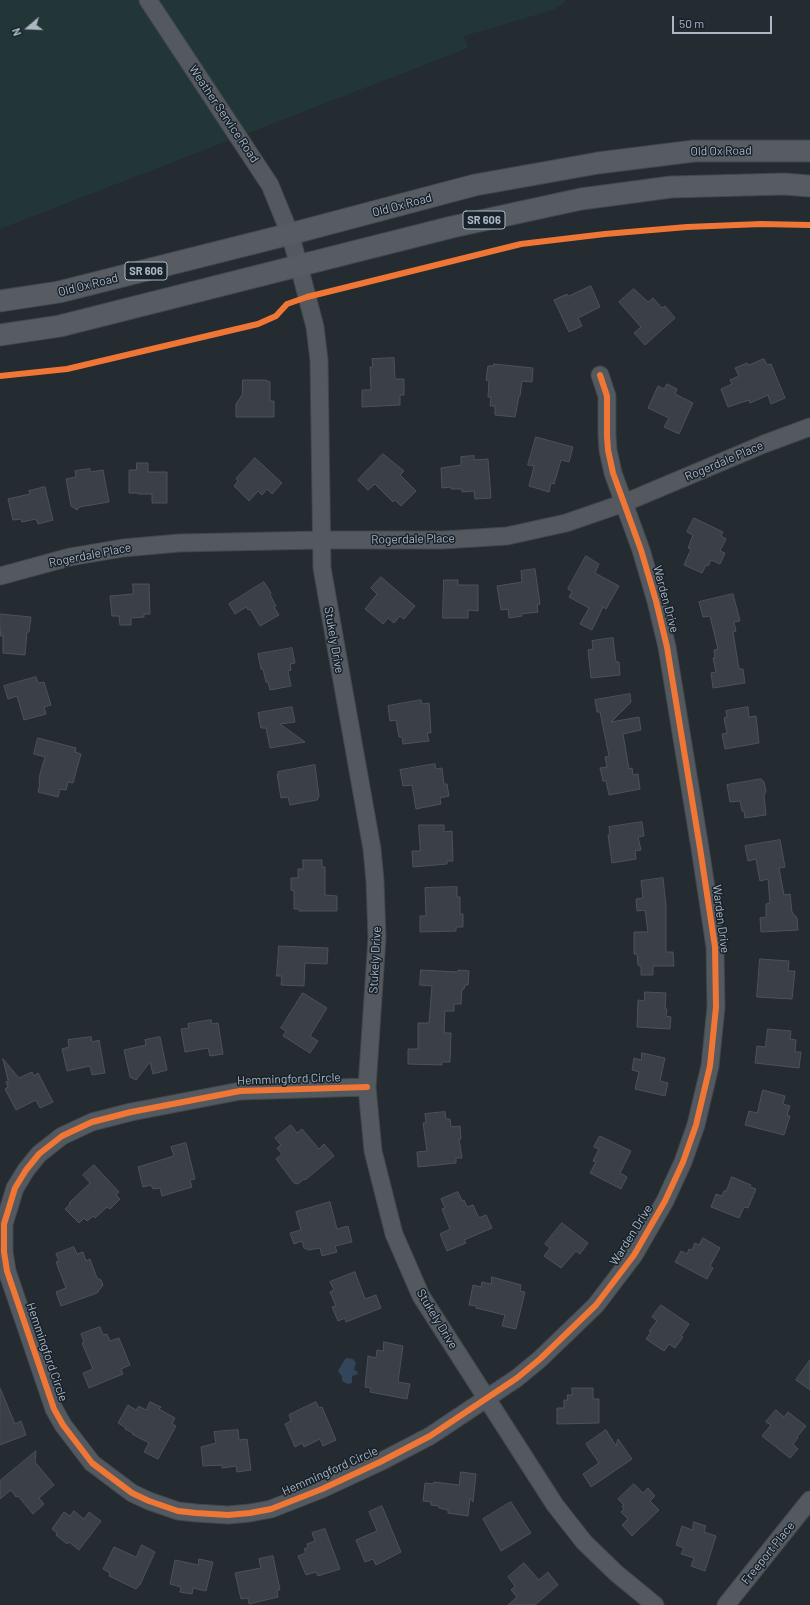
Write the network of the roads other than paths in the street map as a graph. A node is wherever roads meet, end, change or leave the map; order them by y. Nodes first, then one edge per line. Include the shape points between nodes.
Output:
1 (148, 0) edge
2 (810, 151) edge
3 (810, 186) edge
4 (290, 234) junction
5 (299, 266) junction
6 (0, 301) edge
7 (0, 335) edge
8 (600, 375) dead end
9 (810, 427) edge
10 (624, 503) junction
11 (320, 540) junction
12 (0, 576) edge
13 (367, 1087) junction
14 (486, 1399) junction
15 (810, 1500) edge
16 (655, 1605) edge
17 (726, 1605) edge

1 - 4 street, Weather Service Road via 270,185
2 - 4 main road, Old Ox Road / SR 606 via 694,151 598,163 475,185
3 - 5 main road, SR 606 via 671,186 581,199 452,227
4 - 5 street, Stukely Drive
4 - 6 main road, Old Ox Road / SR 606 via 59,292
5 - 7 main road, SR 606 via 60,326
5 - 11 street, Stukely Drive via 315,327 318,360
8 - 10 street, Warden Drive via 607,396 608,450
9 - 10 street, Rogerdale Place
10 - 11 street, Rogerdale Place via 566,523 507,536 443,540
10 - 14 street, Warden Drive via 652,586 667,647 700,848 715,947 716,1007 710,1066 696,1125 683,1162 665,1201 634,1255 596,1306 582,1320 517,1378
11 - 12 street, Rogerdale Place via 179,543 123,548 70,557
11 - 13 street, Stukely Drive via 323,576 372,849 375,881 376,954
13 - 14 street, Stukely Drive via 373,1151 394,1234 421,1296
13 - 14 street, Hemmingford Circle via 240,1091 131,1112 92,1122 62,1136 39,1154 15,1188 4,1224 4,1252 6,1271 54,1409 92,1463 132,1493 178,1511 228,1515 271,1508 322,1489 430,1436
14 - 16 street, Stukely Drive via 555,1505 584,1542 616,1574
15 - 17 street, Freeport Place

